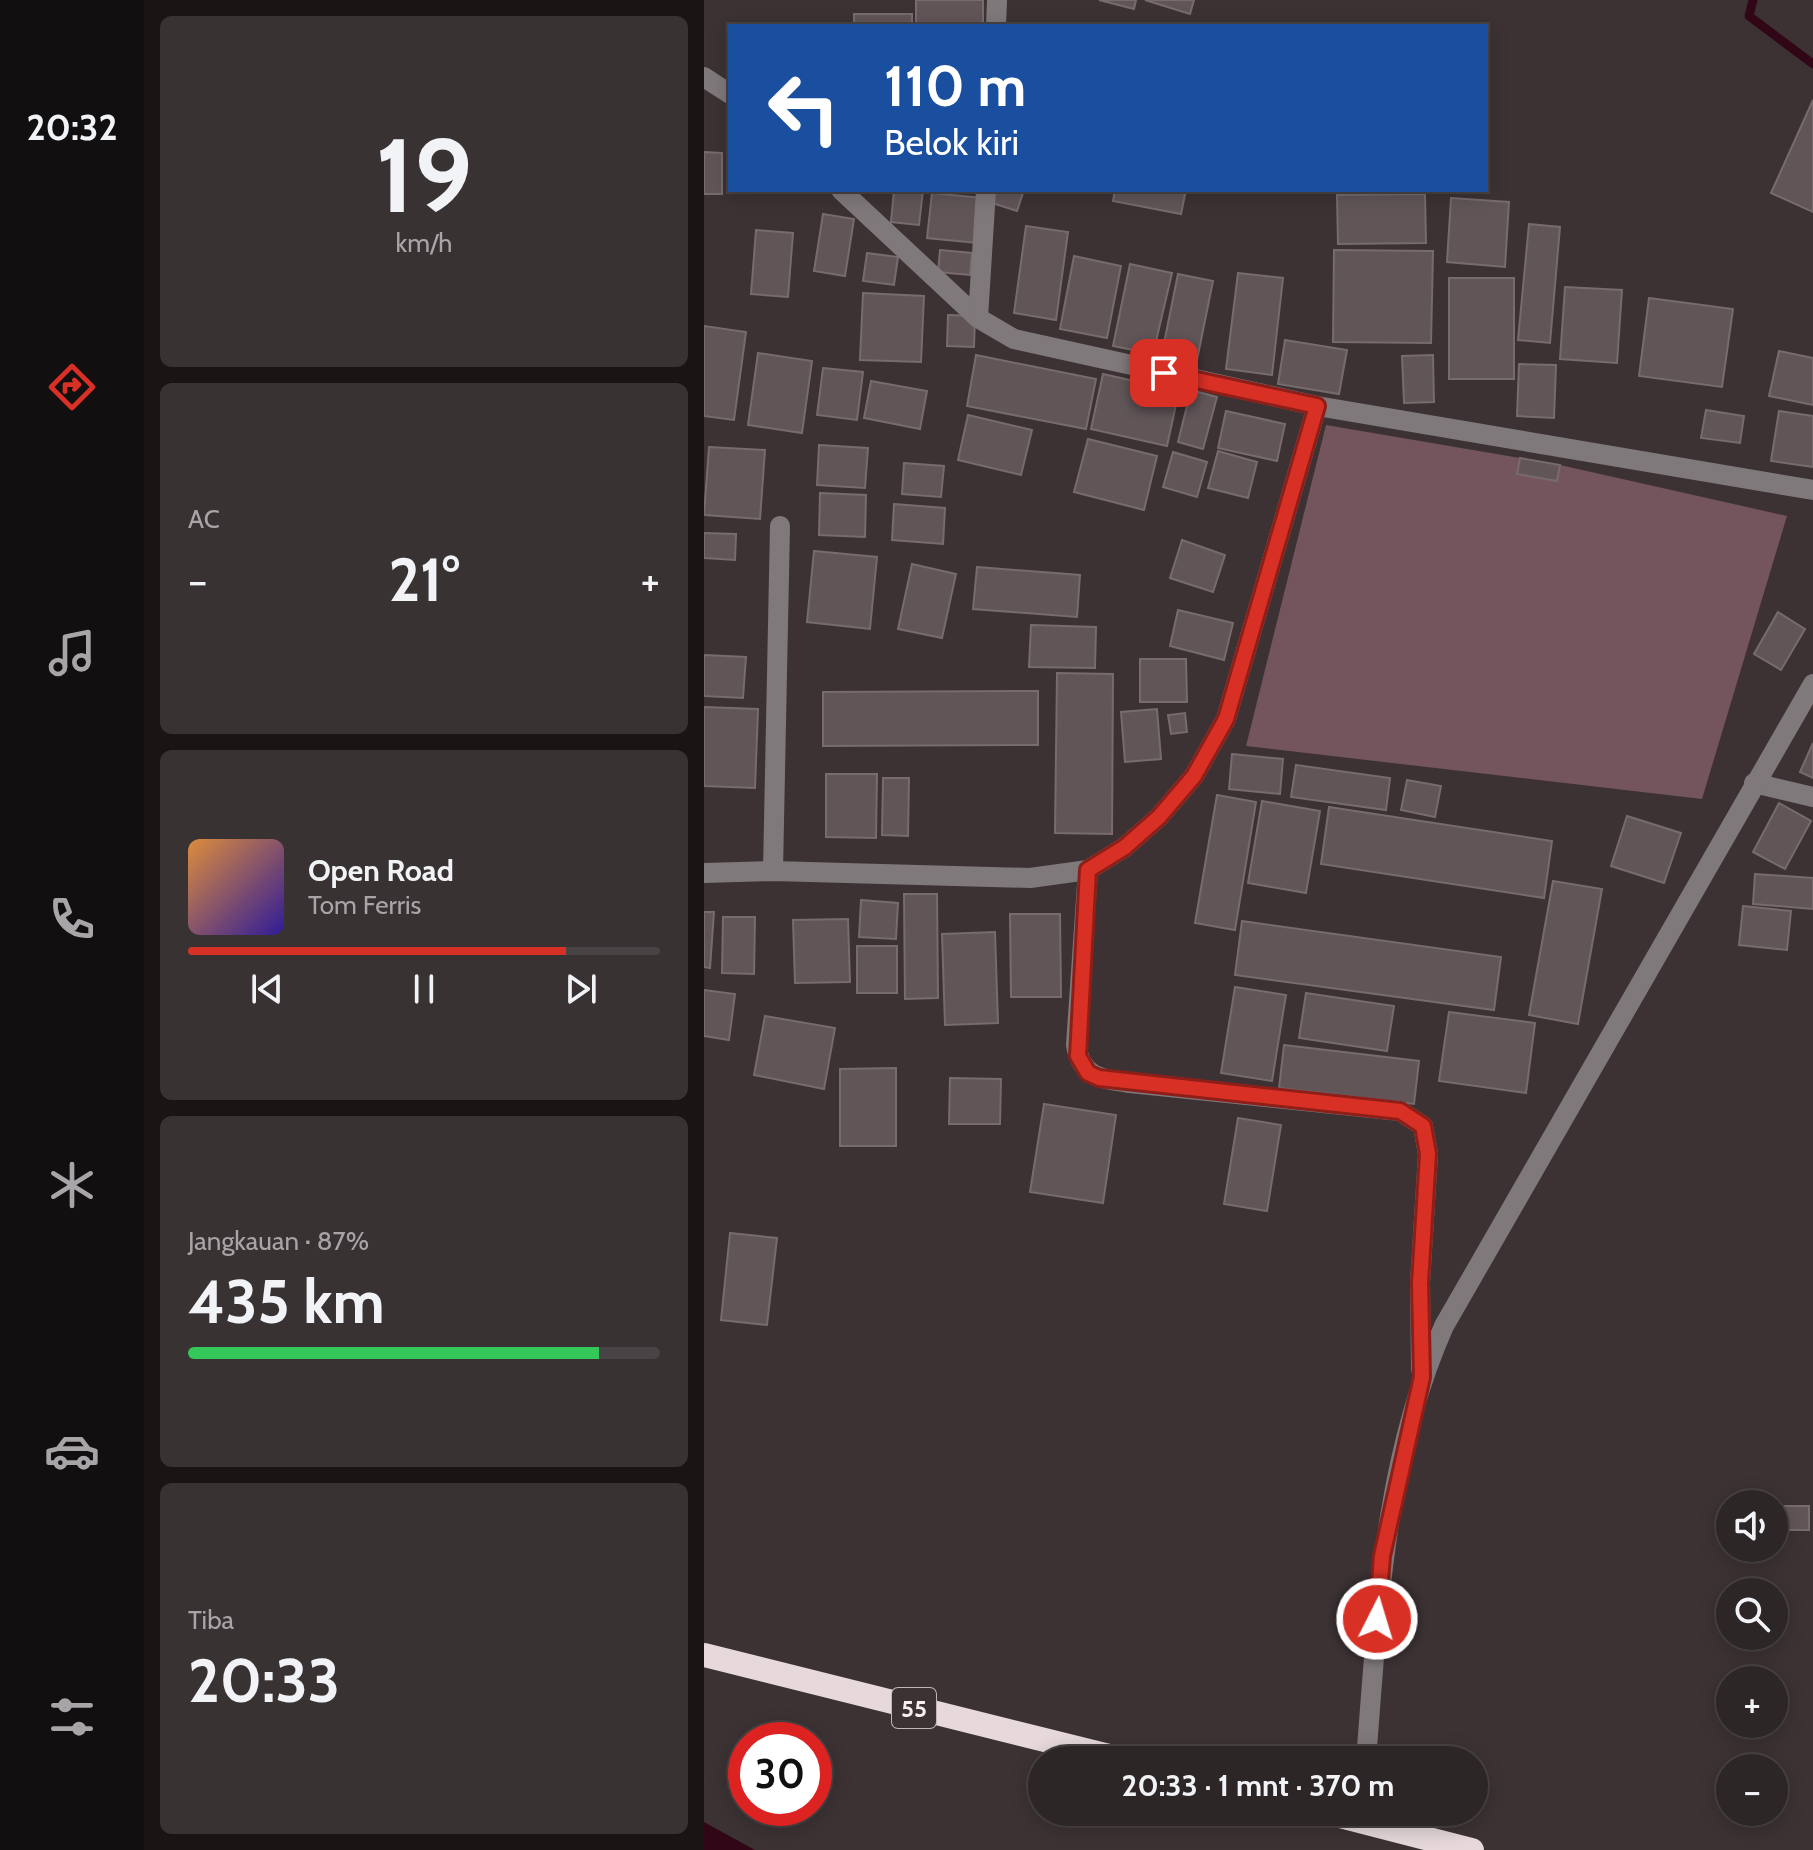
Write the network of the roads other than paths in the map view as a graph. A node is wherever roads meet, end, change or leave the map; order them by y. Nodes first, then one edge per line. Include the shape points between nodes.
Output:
1 (997, 0) edge
2 (996, 24) edge
3 (704, 77) edge
4 (728, 93) edge
5 (843, 192) edge
6 (986, 192) edge
7 (978, 318) junction
8 (1317, 406) junction
9 (1813, 490) edge
10 (780, 526) dead end
11 (1813, 684) edge
12 (1754, 783) junction
13 (1813, 797) edge
14 (1088, 870) junction
15 (773, 871) junction
16 (704, 873) edge
17 (1422, 1377) junction
18 (704, 1655) edge
19 (1069, 1746) edge
20 (1367, 1746) edge
21 (1389, 1826) edge
22 (1472, 1850) edge

1 - 2 street
3 - 4 street
5 - 7 street
6 - 7 street
7 - 8 street via 1014,339 1042,347
8 - 9 street
8 - 14 street via 1226,719 1194,776 1159,817
10 - 15 street
11 - 12 street
12 - 13 street
12 - 17 street via 1444,1326
14 - 15 street via 1030,878
14 - 17 street via 1076,1045 1088,1073 1130,1083 1400,1111 1423,1126 1428,1154 1420,1283
15 - 16 street
17 - 20 street via 1382,1556
18 - 19 highway, 55
21 - 22 highway

